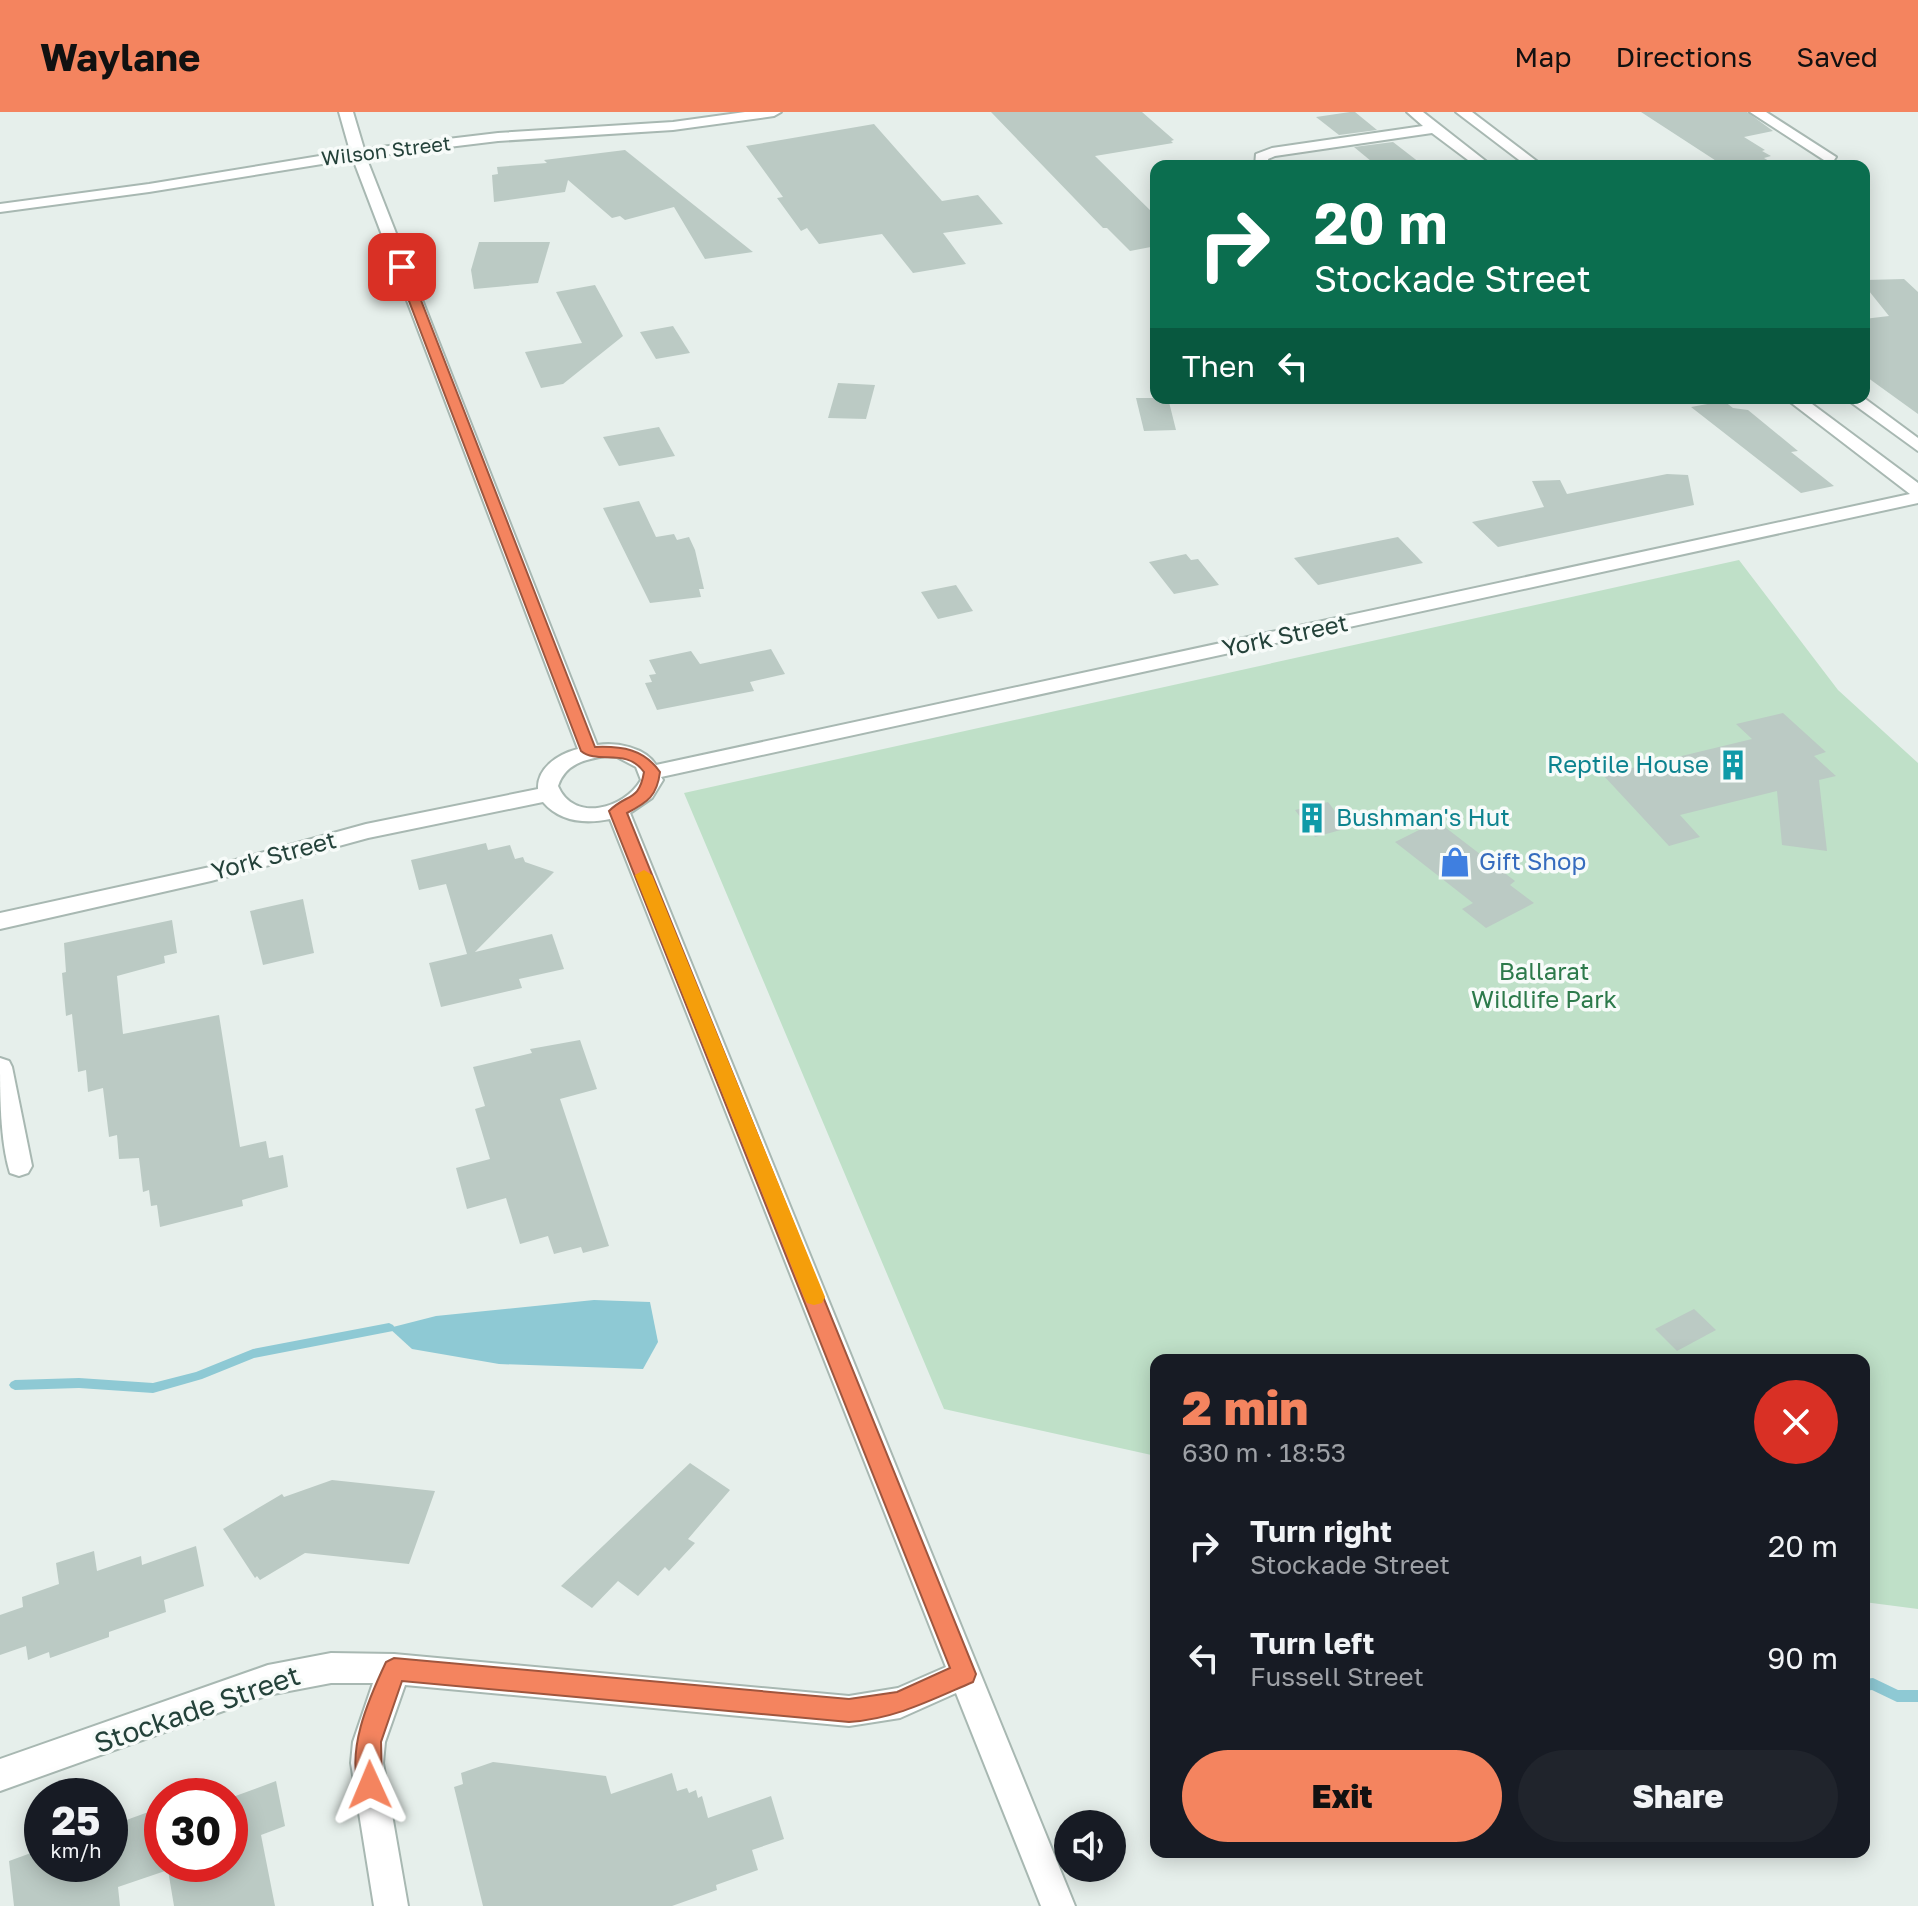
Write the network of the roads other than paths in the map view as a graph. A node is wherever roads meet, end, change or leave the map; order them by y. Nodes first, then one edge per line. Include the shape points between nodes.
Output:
1 (346, 112) edge
2 (774, 112) edge
3 (1414, 112) edge
4 (1463, 112) edge
5 (1757, 112) edge
6 (1436, 128) junction
7 (358, 154) junction
8 (1829, 157) dead end
9 (1261, 160) edge
10 (1477, 160) edge
11 (1528, 160) edge
12 (0, 208) edge
13 (1801, 404) edge
14 (1861, 404) edge
15 (1918, 446) edge
16 (1918, 495) edge
17 (589, 751) junction
18 (652, 772) junction
19 (548, 794) junction
20 (618, 811) junction
21 (0, 921) edge
22 (0, 1067) edge
23 (19, 1166) dead end
24 (394, 1669) junction
25 (964, 1674) junction
26 (0, 1775) edge
27 (391, 1906) edge
28 (1058, 1906) edge

1 - 7 street
2 - 7 street, Wilson Street
3 - 6 street
4 - 11 street
5 - 8 street
6 - 9 street via 1272,152
6 - 10 street
7 - 12 street, Wilson Street
7 - 17 street
13 - 16 street
14 - 15 street
16 - 18 street, York Street
17 - 18 street via 621,751
17 - 19 street via 555,768
18 - 20 street via 649,790
19 - 20 street via 575,813
19 - 21 street, York Street via 366,831 211,874
20 - 25 street
22 - 23 street
24 - 25 street, Stockade Street via 849,1711 900,1703
24 - 26 street, Stockade Street via 331,1668 268,1680
24 - 27 street via 367,1763
25 - 28 street

